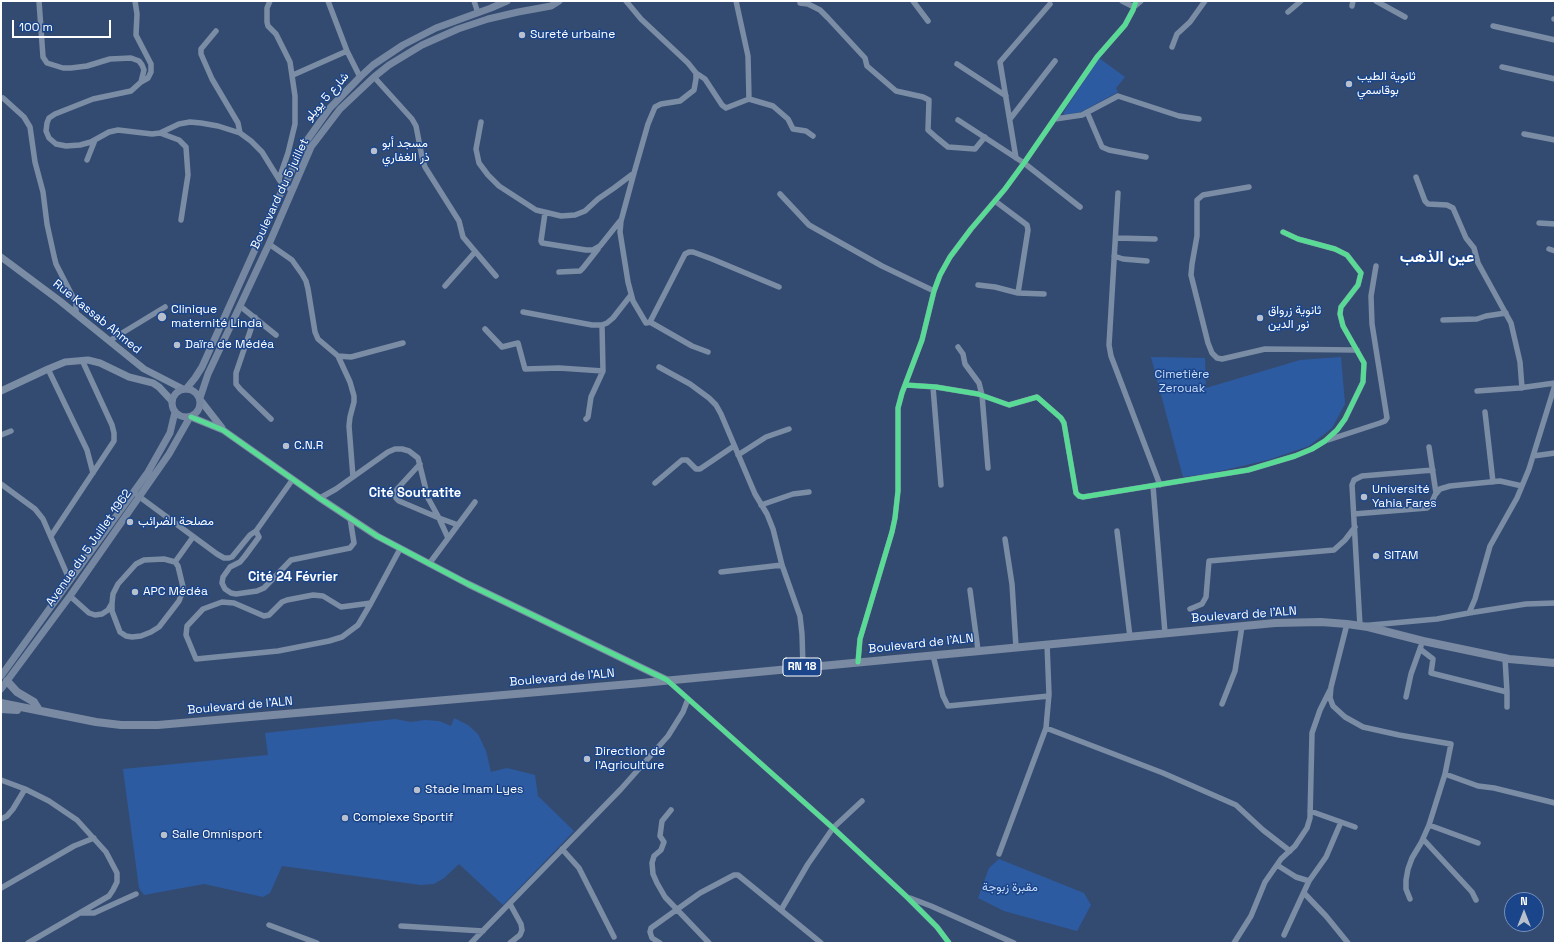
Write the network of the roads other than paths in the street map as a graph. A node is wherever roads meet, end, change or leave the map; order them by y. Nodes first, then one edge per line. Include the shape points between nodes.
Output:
1 (39, 1) edge
2 (136, 1) edge
3 (270, 1) edge
4 (328, 1) edge
5 (474, 1) edge
6 (506, 1) edge
7 (537, 1) edge
8 (626, 1) edge
9 (736, 1) edge
10 (800, 1) edge
11 (913, 1) edge
12 (1122, 1) edge
13 (1141, 1) edge
14 (1205, 1) edge
15 (1301, 1) edge
16 (1376, 1) edge
17 (560, 2) edge
18 (1050, 4) dead end
19 (1135, 4) edge
20 (548, 6) junction
21 (1288, 12) dead end
22 (478, 13) junction
23 (1405, 16) dead end
24 (928, 21) dead end
25 (1493, 26) dead end
26 (216, 31) dead end
27 (1555, 40) edge
28 (1172, 47) dead end
29 (347, 51) junction
30 (1056, 61) dead end
31 (957, 64) dead end
32 (1502, 68) dead end
33 (696, 73) junction
34 (293, 75) junction
35 (360, 77) junction
36 (374, 77) junction
37 (1555, 79) edge
38 (140, 82) junction
39 (1006, 96) junction
40 (3, 98) dead end
41 (749, 99) junction
42 (1087, 112) junction
43 (1198, 119) dead end
44 (958, 120) dead end
45 (1010, 120) junction
46 (1055, 120) junction
47 (480, 122) dead end
48 (160, 133) junction
49 (240, 133) junction
50 (1524, 134) dead end
51 (813, 136) dead end
52 (985, 137) junction
53 (95, 140) junction
54 (1555, 140) edge
55 (1146, 157) dead end
56 (1016, 158) junction
57 (87, 160) dead end
58 (1024, 163) junction
59 (634, 173) junction
60 (1416, 177) dead end
61 (279, 179) junction
62 (284, 185) junction
63 (1249, 187) dead end
64 (292, 191) junction
65 (1118, 193) dead end
66 (780, 194) dead end
67 (995, 201) junction
68 (1080, 206) dead end
69 (545, 212) junction
70 (181, 220) dead end
71 (621, 221) junction
72 (1539, 223) dead end
73 (1555, 224) edge
74 (1283, 232) dead end
75 (1116, 238) junction
76 (1154, 239) dead end
77 (269, 244) junction
78 (600, 246) junction
79 (1549, 249) dead end
80 (1555, 250) edge
81 (475, 252) junction
82 (1114, 256) junction
83 (1, 257) edge
84 (1148, 261) dead end
85 (1376, 266) dead end
86 (559, 272) dead end
87 (496, 276) dead end
88 (978, 285) dead end
89 (445, 286) dead end
90 (779, 287) dead end
91 (934, 291) junction
92 (1018, 293) junction
93 (1044, 294) dead end
94 (631, 295) junction
95 (240, 306) junction
96 (165, 307) dead end
97 (523, 312) dead end
98 (1506, 313) junction
99 (76, 314) junction
100 (255, 317) junction
101 (1443, 320) dead end
102 (650, 322) junction
103 (602, 325) junction
104 (486, 329) dead end
105 (276, 335) dead end
106 (109, 341) junction
107 (403, 343) dead end
108 (958, 347) dead end
109 (1357, 350) junction
110 (708, 352) dead end
111 (338, 356) junction
112 (82, 360) junction
113 (659, 368) dead end
114 (48, 369) junction
115 (603, 371) junction
116 (150, 372) junction
117 (146, 380) junction
118 (1555, 384) edge
119 (906, 385) junction
120 (933, 387) junction
121 (1522, 388) junction
122 (184, 389) junction
123 (1, 390) edge
124 (1477, 391) dead end
125 (982, 395) junction
126 (200, 400) junction
127 (172, 401) junction
128 (175, 412) junction
129 (1485, 412) dead end
130 (191, 417) junction
131 (271, 419) dead end
132 (586, 419) dead end
133 (789, 429) dead end
134 (223, 430) junction
135 (10, 431) dead end
136 (1, 435) edge
137 (1325, 441) junction
138 (734, 446) junction
139 (1429, 446) dead end
140 (1555, 453) edge
141 (738, 455) junction
142 (1533, 456) junction
143 (420, 464) junction
144 (988, 468) dead end
145 (1433, 470) junction
146 (93, 472) junction
147 (353, 477) junction
148 (293, 479) junction
149 (1493, 482) junction
150 (655, 483) dead end
151 (1, 484) edge
152 (941, 485) dead end
153 (1160, 485) junction
154 (1153, 486) junction
155 (1522, 486) junction
156 (809, 492) dead end
157 (1436, 493) junction
158 (136, 495) junction
159 (320, 498) junction
160 (475, 502) dead end
161 (761, 505) junction
162 (1354, 514) junction
163 (350, 518) junction
164 (439, 518) junction
165 (458, 525) junction
166 (1354, 527) junction
167 (256, 531) junction
168 (1117, 531) dead end
169 (51, 536) junction
170 (194, 537) junction
171 (448, 538) junction
172 (1005, 539) dead end
173 (400, 549) junction
174 (175, 562) junction
175 (429, 564) junction
176 (782, 566) junction
177 (721, 572) dead end
178 (70, 582) junction
179 (970, 590) dead end
180 (70, 596) junction
181 (112, 603) junction
182 (370, 603) junction
183 (1555, 603) edge
184 (1190, 609) dead end
185 (1469, 613) junction
186 (1347, 624) junction
187 (1242, 626) junction
188 (1360, 626) junction
189 (1165, 633) junction
190 (1130, 636) junction
191 (1047, 644) junction
192 (1422, 645) junction
193 (1016, 647) junction
194 (978, 650) junction
195 (933, 655) junction
196 (1505, 658) junction
197 (858, 662) junction
198 (1555, 663) edge
199 (803, 667) junction
200 (4, 679) edge
201 (667, 680) junction
202 (1331, 688) junction
203 (1, 689) edge
204 (1507, 692) junction
205 (1049, 696) junction
206 (1406, 697) dead end
207 (688, 699) junction
208 (1, 703) edge
209 (1222, 704) dead end
210 (1507, 707) dead end
211 (1, 709) edge
212 (43, 711) junction
213 (1046, 728) junction
214 (1445, 774) junction
215 (1, 780) edge
216 (26, 789) junction
217 (862, 801) dead end
218 (1555, 803) edge
219 (671, 810) dead end
220 (1310, 811) junction
221 (1, 819) edge
222 (1341, 822) junction
223 (1429, 825) junction
224 (1355, 827) dead end
225 (833, 828) junction
226 (94, 838) junction
227 (1423, 839) junction
228 (1478, 843) dead end
229 (562, 849) junction
230 (1290, 851) junction
231 (999, 854) dead end
232 (1277, 865) junction
233 (1309, 881) junction
234 (1, 888) edge
235 (1304, 893) junction
236 (136, 894) dead end
237 (907, 897) junction
238 (1410, 899) dead end
239 (1476, 900) dead end
240 (510, 904) junction
241 (676, 910) junction
242 (781, 910) junction
243 (80, 913) junction
244 (269, 925) dead end
245 (401, 926) dead end
246 (482, 931) junction
247 (1284, 935) dead end
248 (614, 937) dead end
249 (28, 943) edge
250 (317, 943) edge
251 (471, 943) edge
252 (510, 943) edge
253 (660, 943) edge
254 (709, 943) edge
255 (821, 943) edge
256 (949, 943) edge
257 (1014, 943) edge
258 (1234, 943) edge
259 (1348, 943) edge

1 - 38 street via 43,57 46,63 71,68 131,58 139,61 144,70
2 - 38 street via 136,35 151,64 148,78
3 - 34 street via 267,8 268,26 282,45
4 - 29 street
5 - 22 street
6 - 22 main road, شارع 5 يويلو
7 - 20 main road
8 - 33 street
9 - 41 street via 748,56
10 - 52 street via 820,10 865,58 868,66 896,91 929,100 928,130 948,147 975,150
11 - 24 street
12 - 19 street
13 - 19 street
14 - 28 street via 1190,22 1177,34
15 - 21 street
16 - 23 street
17 - 20 main road, Boulevard du 5 juillet
18 - 39 street via 1000,62
19 - 46 street via 1125,25 1097,57
20 - 36 main road, Boulevard du 5 juillet via 503,15 452,32 405,54
22 - 35 main road, شارع 5 يويلو via 419,36 388,54
25 - 27 street
26 - 49 street via 201,48 200,54 238,123
29 - 34 street
29 - 35 street
30 - 45 street
31 - 39 street
32 - 37 street
33 - 41 street via 705,79 726,108
33 - 59 street via 694,90 688,96 680,101 656,107 648,124
34 - 61 street via 295,124
35 - 62 main road, شارع 5 يويلو via 339,97 312,131
36 - 64 main road, Boulevard du 5 juillet via 345,104 320,134 311,147
36 - 81 street via 412,119 416,126 425,167 459,221 463,237
38 - 53 street via 131,91 92,99 49,118 46,131 56,144 80,145
39 - 45 street
40 - 99 street via 24,117 30,128 34,162 44,192 54,256 76,303
41 - 51 street via 774,106 788,119 793,129 806,131
42 - 43 street via 1118,96 1179,116
42 - 46 street
42 - 55 street via 1102,147
44 - 52 street
45 - 56 street
46 - 58 street
47 - 69 street via 476,149 479,163 509,194 536,210
48 - 49 street via 190,122 218,126
48 - 53 street via 118,130
48 - 70 street via 179,140 186,148 188,175
49 - 61 street via 262,152
50 - 54 street
52 - 56 street
53 - 57 street
56 - 58 street
58 - 67 street
58 - 68 street
59 - 69 street via 585,211 561,216
59 - 71 street
60 - 98 street via 1428,204 1447,205 1453,208 1466,238 1474,248 1478,263
61 - 62 street
62 - 64 street
62 - 122 main road, شارع 5 يويلو via 202,367
63 - 109 street via 1203,195 1197,200 1197,236 1191,275 1212,353 1217,358 1222,358 1265,348
64 - 77 main road, Boulevard du 5 juillet
65 - 75 street
66 - 91 street via 812,227 882,266
67 - 91 street via 950,257
67 - 92 street via 1027,225
69 - 78 street via 541,241 544,245 592,250
71 - 78 street
71 - 94 street via 622,249
72 - 73 street
74 - 109 street via 1335,249 1346,255 1361,273 1358,285 1341,307 1340,314 1343,326
75 - 76 street
75 - 82 street
77 - 95 main road, Boulevard du 5 juillet
77 - 111 street via 292,260 304,277 318,339
78 - 86 street via 580,271
79 - 80 street
81 - 87 street
81 - 89 street
82 - 84 street
82 - 153 street via 1109,345 1111,356
83 - 99 street, Rue Kassab Ahmed
85 - 137 street via 1371,296 1372,324 1387,418 1380,423
88 - 92 street
90 - 102 street via 689,252 685,254
91 - 119 street via 922,340
92 - 93 street
94 - 102 street via 646,323
94 - 103 street via 613,318
95 - 100 street
95 - 126 main road, Boulevard du 5 juillet via 208,374
96 - 106 street
97 - 103 street
98 - 101 street
98 - 121 street via 1511,323 1520,362
99 - 106 street, Rue Kassab Ahmed
100 - 105 street
100 - 131 street via 236,373 236,384
102 - 110 street via 692,346
103 - 115 street
104 - 115 street via 502,347 518,342 525,369
106 - 116 street, Rue Kassab Ahmed
107 - 111 street via 351,357
108 - 125 street via 965,364 979,383
109 - 137 street via 1364,363 1363,382 1345,419
111 - 147 street via 354,396 349,426
112 - 114 street via 65,362
112 - 117 street via 94,362 129,377
112 - 146 street via 114,433 112,445
113 - 138 street via 690,384 716,405
114 - 123 street
114 - 146 street via 87,450
115 - 132 street via 591,397
116 - 117 street
116 - 122 street, Rue Kassab Ahmed
117 - 127 street via 156,385
118 - 121 street
118 - 142 street
119 - 120 street
119 - 197 street via 898,408 898,491 895,518 860,639
120 - 125 street
120 - 152 street
121 - 124 street
122 - 126 main road via 194,392
122 - 127 main road via 176,394
125 - 144 street
125 - 154 street via 1010,405 1037,397 1061,418 1076,493 1079,496
126 - 130 main road via 200,409
126 - 134 street
127 - 128 main road
128 - 130 main road via 179,416
128 - 158 main road, Avenue du 5 Juillet 1962 via 168,438
129 - 149 street
130 - 134 street
130 - 158 main road, Avenue du 5 Juillet 1962 via 169,454
133 - 141 street via 766,437
134 - 148 street
135 - 136 street
137 - 153 street via 1312,449 1266,465
138 - 141 street
138 - 150 street via 700,469 696,469 687,460 682,460
139 - 145 street
140 - 142 street
141 - 161 street
142 - 155 street
143 - 147 street via 418,458 409,451 395,448
143 - 164 street via 428,498
143 - 164 street via 398,488 396,498
145 - 157 street
145 - 162 street via 1356,477 1352,484
146 - 169 street
147 - 159 street
148 - 159 street
148 - 167 street
149 - 155 street
149 - 157 street via 1444,487
151 - 169 street via 35,509
153 - 154 street
154 - 189 street
155 - 185 street via 1490,546
156 - 161 street via 793,494
157 - 162 street via 1427,508
158 - 170 street
158 - 178 main road, Avenue du 5 Juillet 1962
158 - 180 main road, Avenue du 5 Juillet 1962
159 - 163 street
160 - 165 street
161 - 176 street via 773,529
162 - 166 street
163 - 167 street via 354,543 350,548 291,560 264,588 230,593 222,583 223,577 230,567 240,562 259,537
163 - 173 street
164 - 165 street
164 - 171 street
165 - 171 street
166 - 184 street via 1334,550 1209,561 1206,597 1202,604
166 - 188 street
167 - 170 street via 229,558 217,554
168 - 190 street
169 - 178 street
170 - 174 street
171 - 175 street
172 - 193 street via 1012,584
173 - 175 street
173 - 182 street
174 - 181 street via 169,559 151,559 136,564 118,584
174 - 181 street via 180,570 182,592 179,601 160,627 141,636 126,636 120,632 112,612
175 - 201 street
176 - 177 street
176 - 199 street via 800,616
178 - 200 main road, Avenue du 5 Juillet 1962
179 - 194 street
180 - 181 street via 89,613 95,615 108,610
180 - 200 main road, Avenue du 5 Juillet 1962
182 - 182 street via 341,607 323,596 313,595 282,602 269,615 264,616 234,603 222,602 204,609 187,626 186,635 196,659 278,651 342,637 358,625
183 - 185 street via 1526,604
185 - 188 street via 1436,620
186 - 187 main road, Boulevard de l'ALN / RN 18 via 1321,622
186 - 188 main road, Boulevard de l'ALN / RN 18
186 - 202 street
187 - 189 main road, Boulevard de l'ALN / RN 18
187 - 209 street via 1235,671
188 - 192 main road, Boulevard de l'ALN / RN 18
189 - 190 main road, Boulevard de l'ALN / RN 18
190 - 191 main road, Boulevard de l'ALN / RN 18
191 - 193 main road, Boulevard de l'ALN / RN 18
191 - 205 street
192 - 196 main road, Boulevard de l'ALN / RN 18
192 - 204 street via 1433,659 1431,673
192 - 206 street
193 - 194 main road, Boulevard de l'ALN / RN 18
194 - 195 main road, Boulevard de l'ALN / RN 18
195 - 197 main road, Boulevard de l'ALN / RN 18
195 - 205 street via 948,706
196 - 198 main road, Boulevard de l'ALN / RN 18
196 - 204 street
197 - 199 main road, Boulevard de l'ALN / RN 18
199 - 201 main road, Boulevard de l'ALN / RN 18
200 - 203 main road, Avenue du 5 Juillet 1962
200 - 212 main road
201 - 207 street
201 - 212 main road, Boulevard de l'ALN / RN 18 via 158,725 121,725
202 - 214 street via 1330,698 1333,706 1345,717 1363,726 1451,744
202 - 220 street via 1312,733
204 - 210 street
205 - 213 street
207 - 225 street
207 - 229 street via 668,736
208 - 212 main road, RN 18
211 - 212 main road, RN 18
213 - 230 street via 1163,772 1236,805
213 - 231 street
214 - 218 street via 1478,786
214 - 223 street
215 - 216 street
216 - 221 street via 13,809
216 - 226 street via 77,820
217 - 225 street
219 - 241 street via 662,821 660,836 664,842 652,863 657,883
220 - 222 street
220 - 230 street via 1307,828
222 - 224 street
222 - 233 street via 1326,857
223 - 227 street
223 - 228 street
225 - 237 street
225 - 242 street
226 - 234 street via 74,846
226 - 243 street via 113,863 117,882 109,896
227 - 238 street via 1408,869 1406,889
227 - 239 street via 1472,892
229 - 240 street
229 - 248 street via 579,868
230 - 232 street
232 - 233 street via 1296,877
232 - 258 street via 1265,882 1251,916
233 - 235 street
235 - 247 street
235 - 259 street
236 - 243 street via 94,913
237 - 256 street
237 - 257 street
240 - 246 street
240 - 252 street via 522,930
241 - 242 street via 729,876 738,875
241 - 253 street via 651,928 652,938
241 - 254 street
242 - 255 street
243 - 249 street
244 - 250 street
245 - 246 street
246 - 251 street

